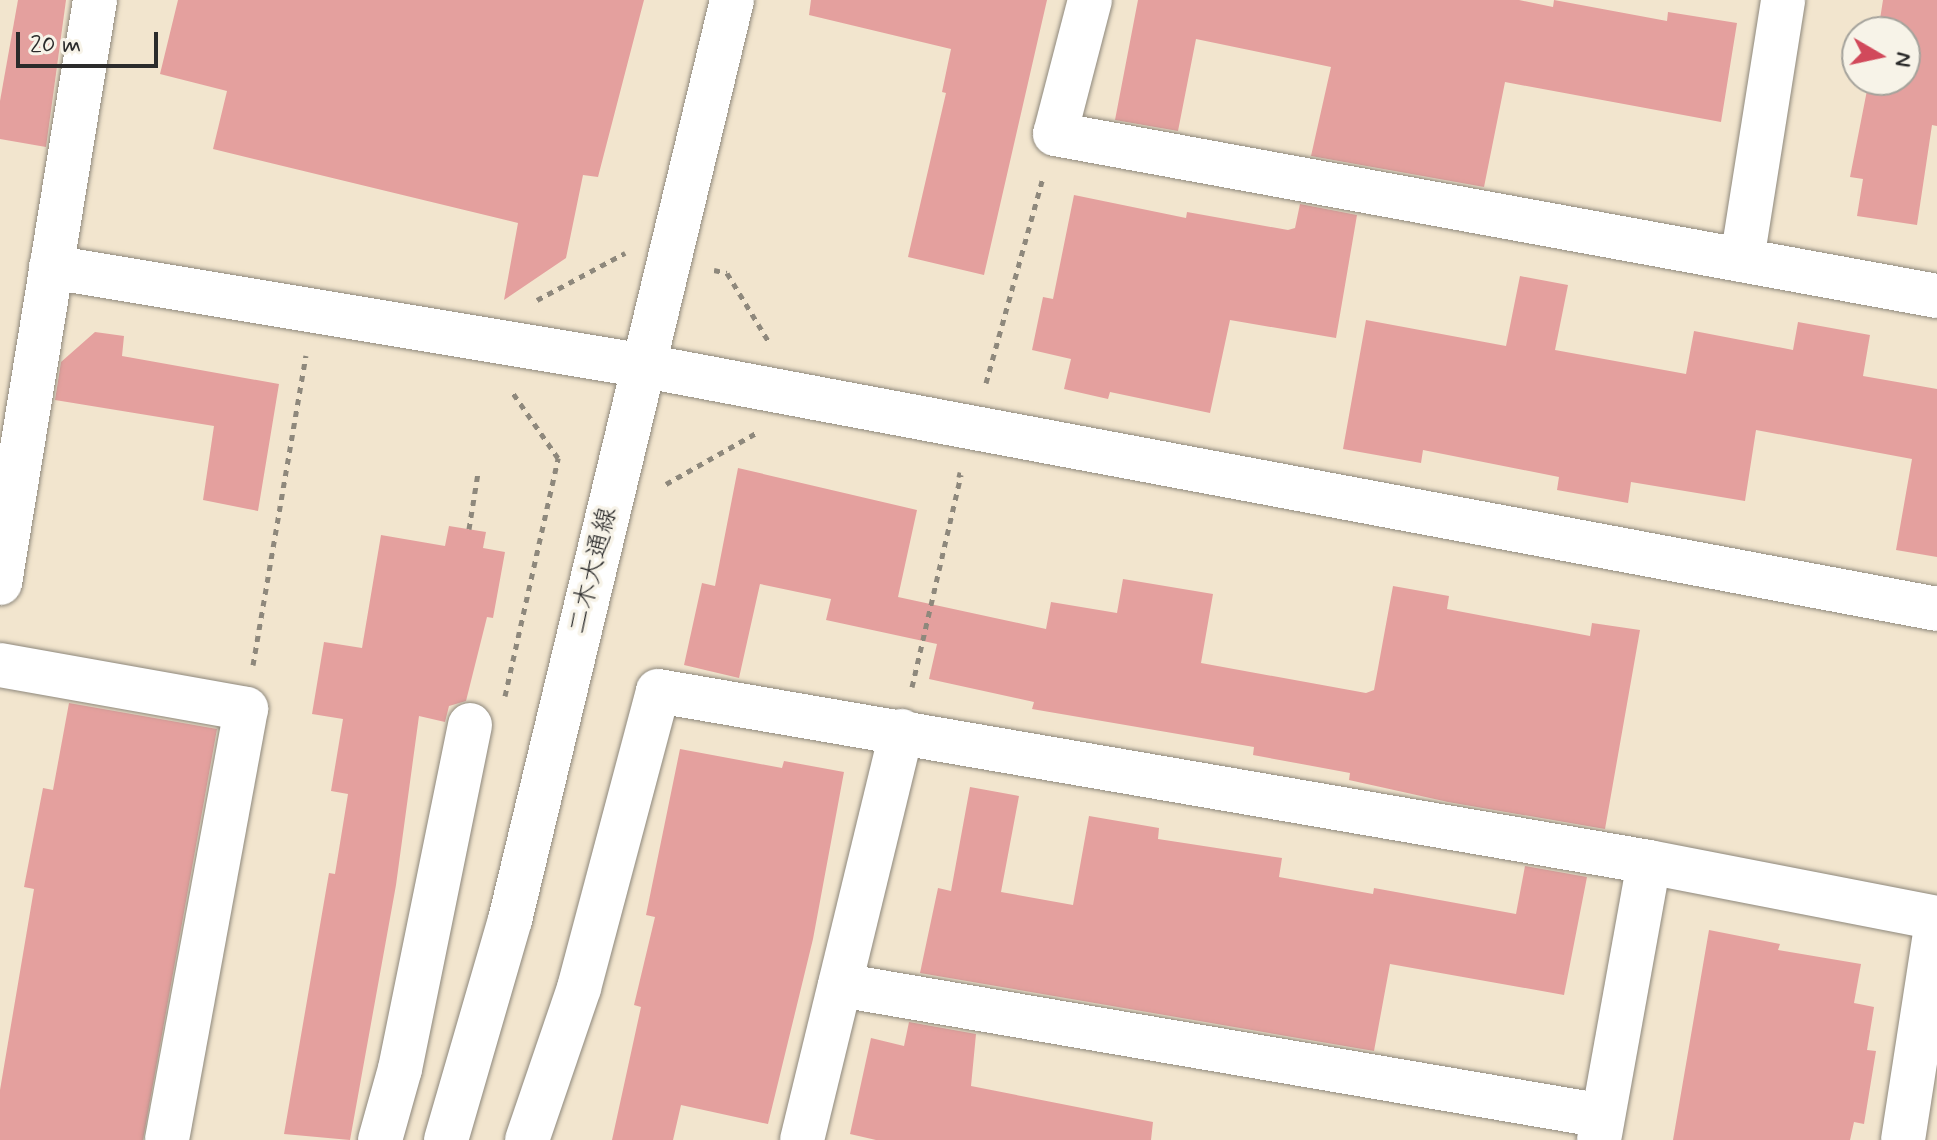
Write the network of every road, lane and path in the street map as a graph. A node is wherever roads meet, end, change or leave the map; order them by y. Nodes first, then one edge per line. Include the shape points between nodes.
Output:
1 (95, 0) edge
2 (732, 0) edge
3 (1090, 0) edge
4 (1783, 0) edge
5 (1055, 134) junction
6 (634, 254) dead end
7 (1742, 260) junction
8 (51, 267) junction
9 (709, 270) dead end
10 (1937, 296) edge
11 (527, 306) dead end
12 (772, 349) dead end
13 (306, 352) dead end
14 (645, 366) junction
15 (970, 385) dead end
16 (755, 436) dead end
17 (770, 439) dead end
18 (478, 473) dead end
19 (947, 473) dead end
20 (469, 529) dead end
21 (0, 583) edge
22 (1937, 609) edge
23 (0, 665) edge
24 (246, 709) junction
25 (470, 725) dead end
26 (902, 731) junction
27 (1649, 862) junction
28 (1937, 920) edge
29 (840, 985) junction
30 (1601, 1128) edge
31 (167, 1140) edge
32 (380, 1140) edge
33 (446, 1140) edge
34 (527, 1140) edge
35 (802, 1140) edge
36 (1903, 1140) edge

1 - 8 street
2 - 14 street, 二木大通線
3 - 5 street
4 - 7 street
5 - 7 street
5 - 15 path via 985,388
6 - 11 path via 619,252
7 - 10 street
8 - 14 street
8 - 21 street
9 - 12 path via 727,273
13 - 24 path
14 - 22 street
14 - 33 street, 二木大通線 via 510,920
16 - 17 path
18 - 20 path
19 - 26 path via 961,475
23 - 24 street
24 - 31 street
25 - 32 street via 400,1069
26 - 27 street
26 - 29 street
26 - 34 street via 658,691 579,988
27 - 28 street
27 - 30 street
28 - 36 street
29 - 30 street
29 - 35 street

